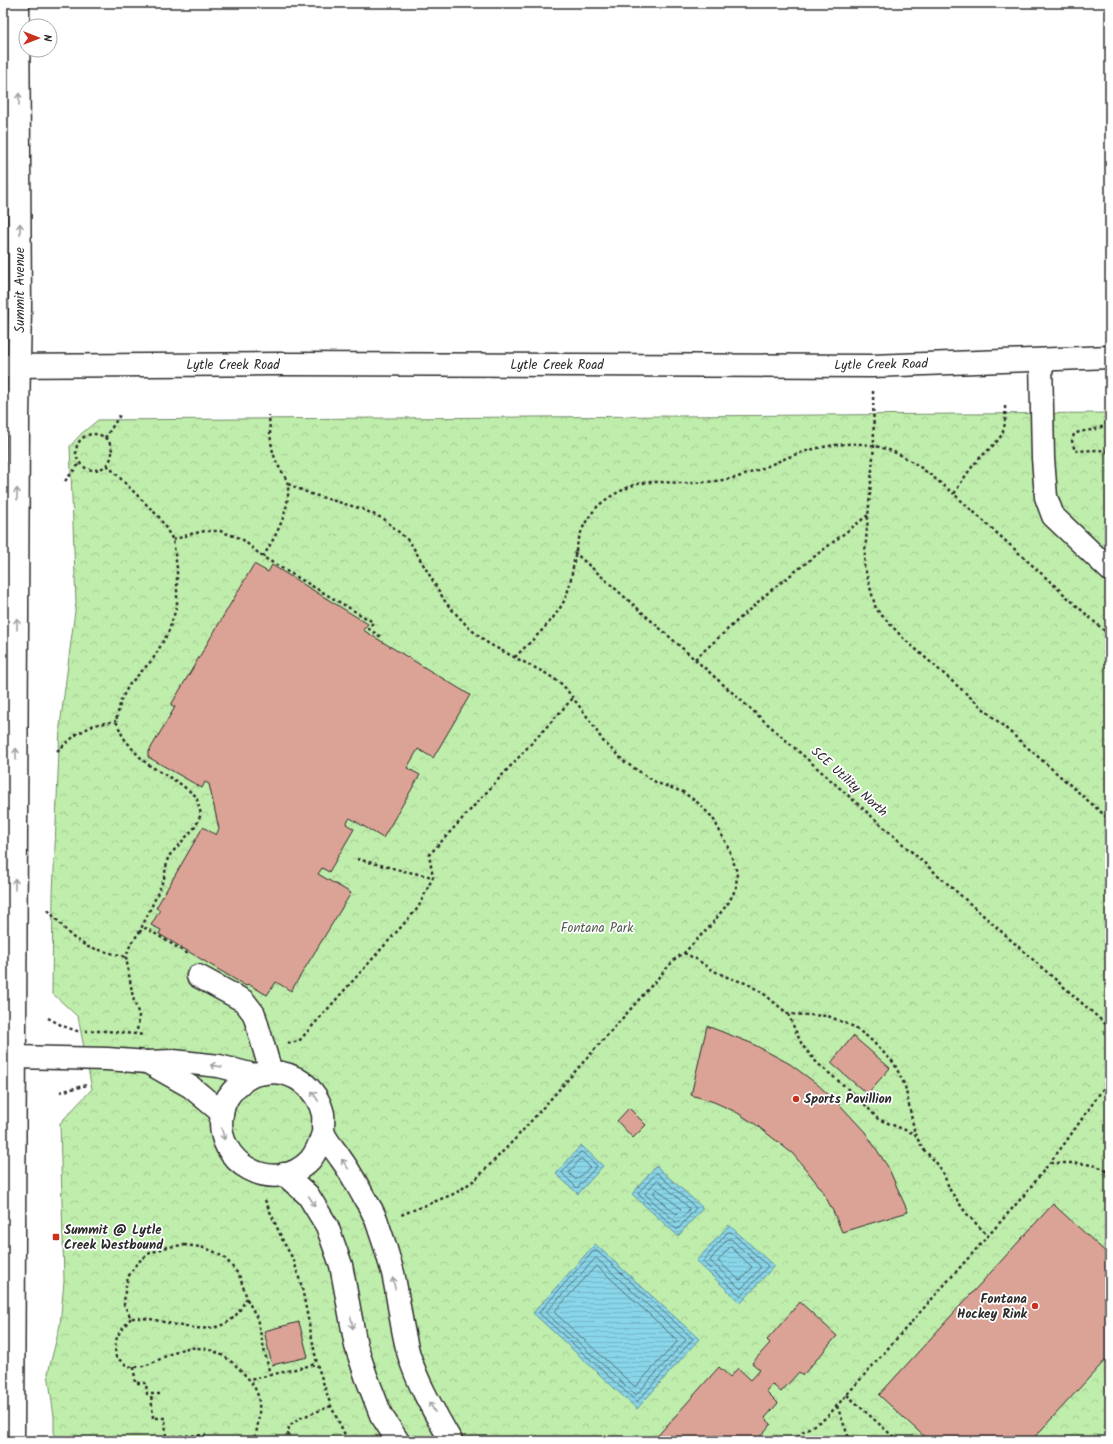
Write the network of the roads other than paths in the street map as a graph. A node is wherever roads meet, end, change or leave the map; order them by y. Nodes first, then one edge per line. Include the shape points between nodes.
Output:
1 (18, 3) edge
2 (1110, 357) edge
3 (1041, 360) junction
4 (11, 366) edge
5 (1110, 570) edge
6 (198, 976) dead end
7 (14, 1057) junction
8 (147, 1062) junction
9 (262, 1073) junction
10 (222, 1113) junction
11 (323, 1133) junction
12 (284, 1174) junction
13 (13, 1441) edge
14 (398, 1441) edge
15 (451, 1441) edge

4 -> 1 main road, Summit Avenue via 20,307
2 - 3 main road, Lytle Creek Road
3 - 4 main road, Lytle Creek Road via 872,366
3 - 5 main road via 1046,497 1053,516
7 -> 4 main road, Summit Avenue
6 - 9 main road via 244,1001 254,1014
7 - 8 main road
7 - 13 main road, Summit Avenue
9 -> 8 main road via 172,1061
8 - 10 main road via 191,1087
9 - 10 main road via 239,1084 228,1097
11 -> 9 main road via 323,1115 318,1098 306,1084 281,1072
10 -> 12 main road via 221,1130 224,1141 236,1161 250,1171 267,1175
11 - 12 main road via 310,1160 298,1169
15 -> 11 main road via 420,1386 409,1355 393,1273 376,1217 349,1170
12 -> 14 main road via 308,1194 327,1226 341,1265 356,1346 381,1414

